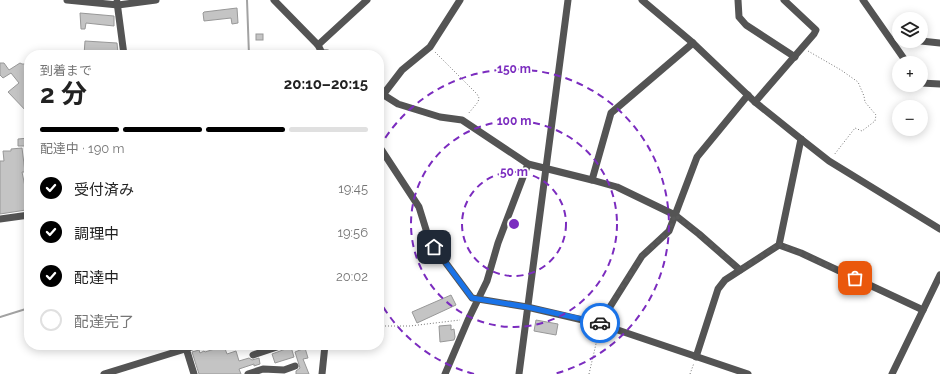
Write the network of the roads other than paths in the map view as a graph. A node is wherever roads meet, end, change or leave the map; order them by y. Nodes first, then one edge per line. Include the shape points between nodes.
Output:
1 (67, 0) edge
2 (156, 0) edge
3 (274, 0) edge
4 (367, 0) edge
5 (460, 0) edge
6 (568, 0) edge
7 (642, 0) edge
8 (738, 0) edge
9 (784, 0) edge
10 (863, 0) edge
11 (117, 2) edge
12 (890, 39) joint
13 (928, 41) edge
14 (692, 43) junction
15 (940, 43) edge
16 (318, 45) junction
17 (123, 50) edge
18 (321, 50) edge
19 (902, 56) edge
20 (794, 57) junction
21 (928, 83) edge
22 (940, 84) edge
23 (384, 90) edge
24 (748, 95) junction
25 (384, 97) edge
26 (755, 102) junction
27 (801, 139) junction
28 (384, 154) edge
29 (528, 164) junction
30 (546, 168) junction
31 (592, 180) junction
32 (675, 215) junction
33 (24, 216) edge
34 (0, 219) edge
35 (940, 229) edge
36 (779, 244) junction
37 (740, 270) junction
38 (940, 275) edge
39 (478, 298) junction
40 (527, 307) junction
41 (923, 310) junction
42 (600, 324) junction
43 (176, 350) edge
44 (186, 350) edge
45 (261, 350) edge
46 (324, 350) edge
47 (253, 354) dead end
48 (696, 357) junction
49 (295, 366) dead end
50 (104, 374) edge
51 (194, 374) edge
52 (248, 374) edge
53 (322, 374) edge
54 (445, 374) edge
55 (519, 374) edge
56 (748, 374) edge
57 (892, 374) edge

1 - 11 street
2 - 11 street
3 - 16 street
4 - 16 street
5 - 23 street via 430,47 402,70
6 - 30 street
7 - 14 street
8 - 20 street via 739,17 746,25
9 - 20 street via 816,30
10 - 12 street
11 - 17 street
12 - 19 street
13 - 15 street
14 - 24 street
14 - 31 street via 611,113
16 - 18 street
20 - 26 street
21 - 22 street
24 - 26 street
24 - 32 street via 697,157
25 - 29 street via 440,117 462,120
26 - 27 street
27 - 35 street via 830,161
27 - 36 street
28 - 39 street via 418,207 434,247 472,298
29 - 30 street
29 - 39 street via 498,242 487,281
30 - 31 street
30 - 40 street
31 - 32 street via 617,187
32 - 37 street
32 - 42 street via 669,231 642,256
33 - 34 street
36 - 37 street
36 - 41 street
37 - 48 street via 724,280 718,289
38 - 41 street
39 - 40 street
39 - 54 street
40 - 42 street
40 - 55 street
41 - 57 street
42 - 48 street
43 - 50 street
44 - 51 street
45 - 47 street
46 - 53 street
48 - 56 street
49 - 52 street via 284,370 263,369

